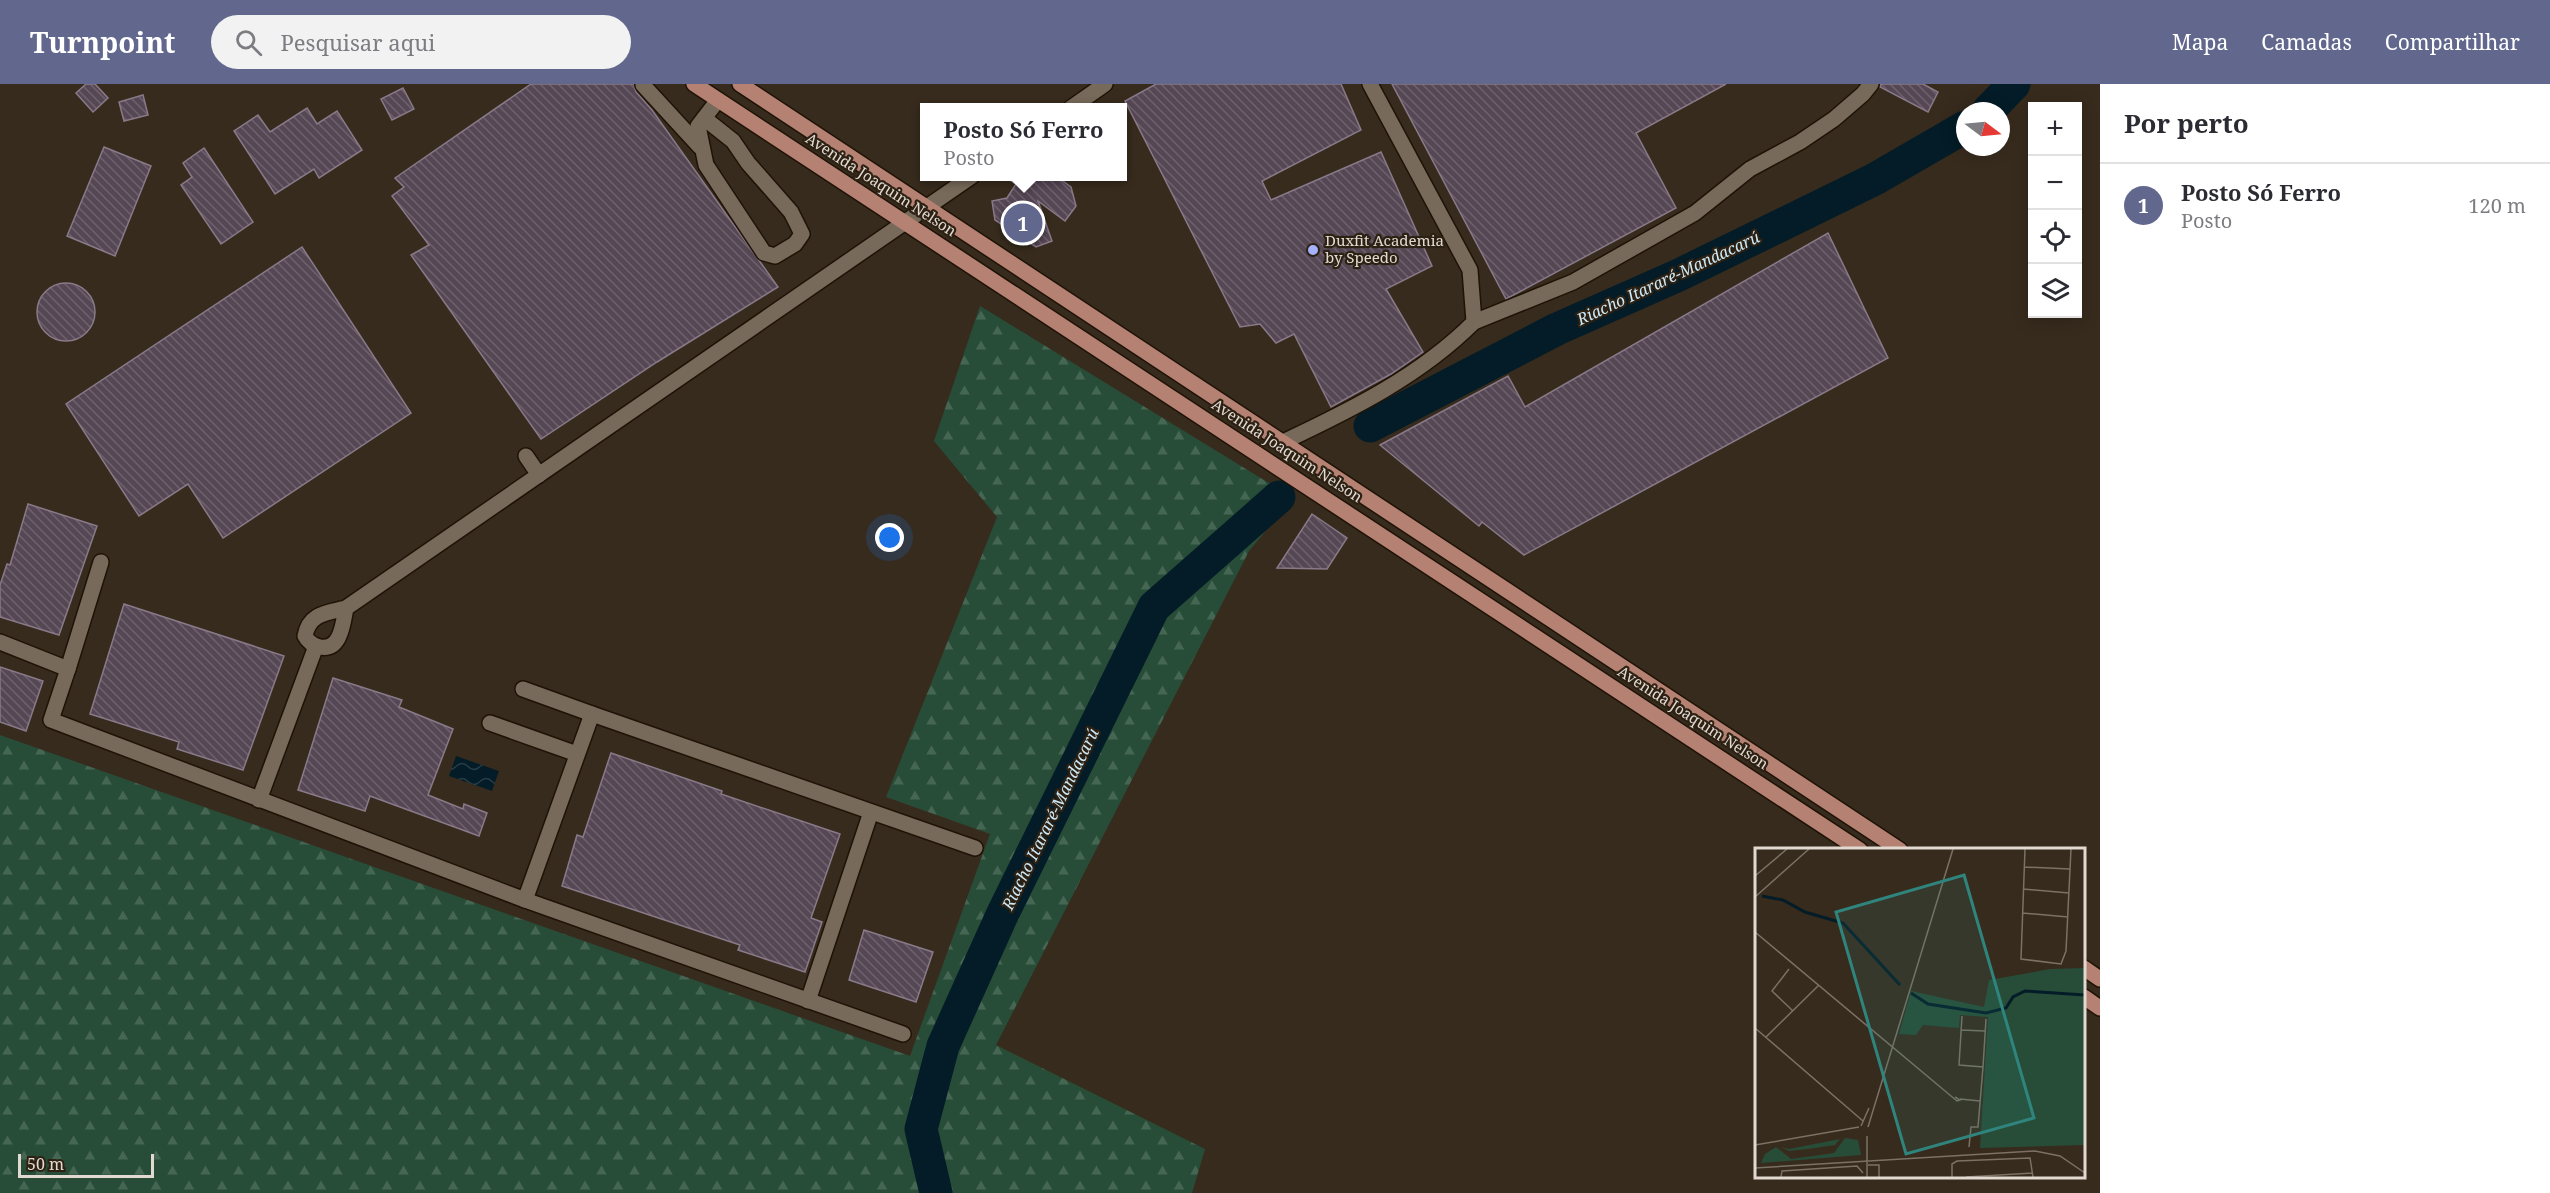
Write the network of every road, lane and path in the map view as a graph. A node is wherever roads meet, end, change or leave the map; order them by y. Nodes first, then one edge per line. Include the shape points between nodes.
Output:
1 (694, 84) edge
2 (740, 84) edge
3 (1105, 84) edge
4 (1370, 84) edge
5 (1871, 84) edge
6 (643, 85) edge
7 (718, 100) junction
8 (1078, 103) edge
9 (704, 118) junction
10 (700, 147) junction
11 (966, 181) edge
12 (928, 208) junction
13 (905, 222) junction
14 (1474, 322) junction
15 (1283, 442) junction
16 (526, 456) dead end
17 (539, 475) junction
18 (1393, 516) junction
19 (1380, 534) junction
20 (1441, 547) junction
21 (101, 562) dead end
22 (1430, 565) junction
23 (346, 608) junction
24 (0, 642) edge
25 (316, 646) junction
26 (68, 669) junction
27 (523, 689) dead end
28 (592, 714) junction
29 (490, 723) dead end
30 (577, 754) junction
31 (259, 800) junction
32 (871, 812) junction
33 (975, 848) dead end
34 (1858, 848) edge
35 (1898, 848) edge
36 (525, 900) junction
37 (2085, 969) edge
38 (2100, 979) edge
39 (2085, 998) edge
40 (808, 1001) junction
41 (2100, 1008) edge
42 (903, 1034) dead end

1 - 7 main road, Avenida Joaquim Nelson
2 - 12 main road, Avenida Joaquim Nelson
3 - 8 street
4 - 14 street via 1470,270
5 - 14 street via 1834,119 1750,169 1695,213 1573,282
6 - 10 street
7 - 9 street
7 - 13 main road, Avenida Joaquim Nelson
9 - 10 street via 698,126
9 - 10 street via 733,141 790,212 801,239 775,256 764,253 706,165
11 - 12 street
12 - 13 street
12 - 15 main road, Avenida Joaquim Nelson
13 - 17 street
13 - 19 main road, Avenida Joaquim Nelson
14 - 15 street via 1452,344 1375,397
15 - 18 main road, Avenida Joaquim Nelson
16 - 17 street
17 - 23 street
18 - 19 main road via 1393,530
18 - 20 main road, Avenida Joaquim Nelson
19 - 22 main road, Avenida Joaquim Nelson
20 - 22 main road via 1432,554
20 - 35 main road, Avenida Joaquim Nelson
21 - 26 street
22 - 34 main road, Avenida Joaquim Nelson
23 - 25 street via 338,639 326,647
23 - 25 street via 319,614 311,620 305,636
24 - 26 street
25 - 31 street
26 - 31 street via 51,720
27 - 28 street
28 - 30 street
28 - 32 street
29 - 30 street
30 - 36 street
31 - 36 street
32 - 33 street
32 - 40 street
36 - 40 street
37 - 38 main road
39 - 41 main road
40 - 42 street

